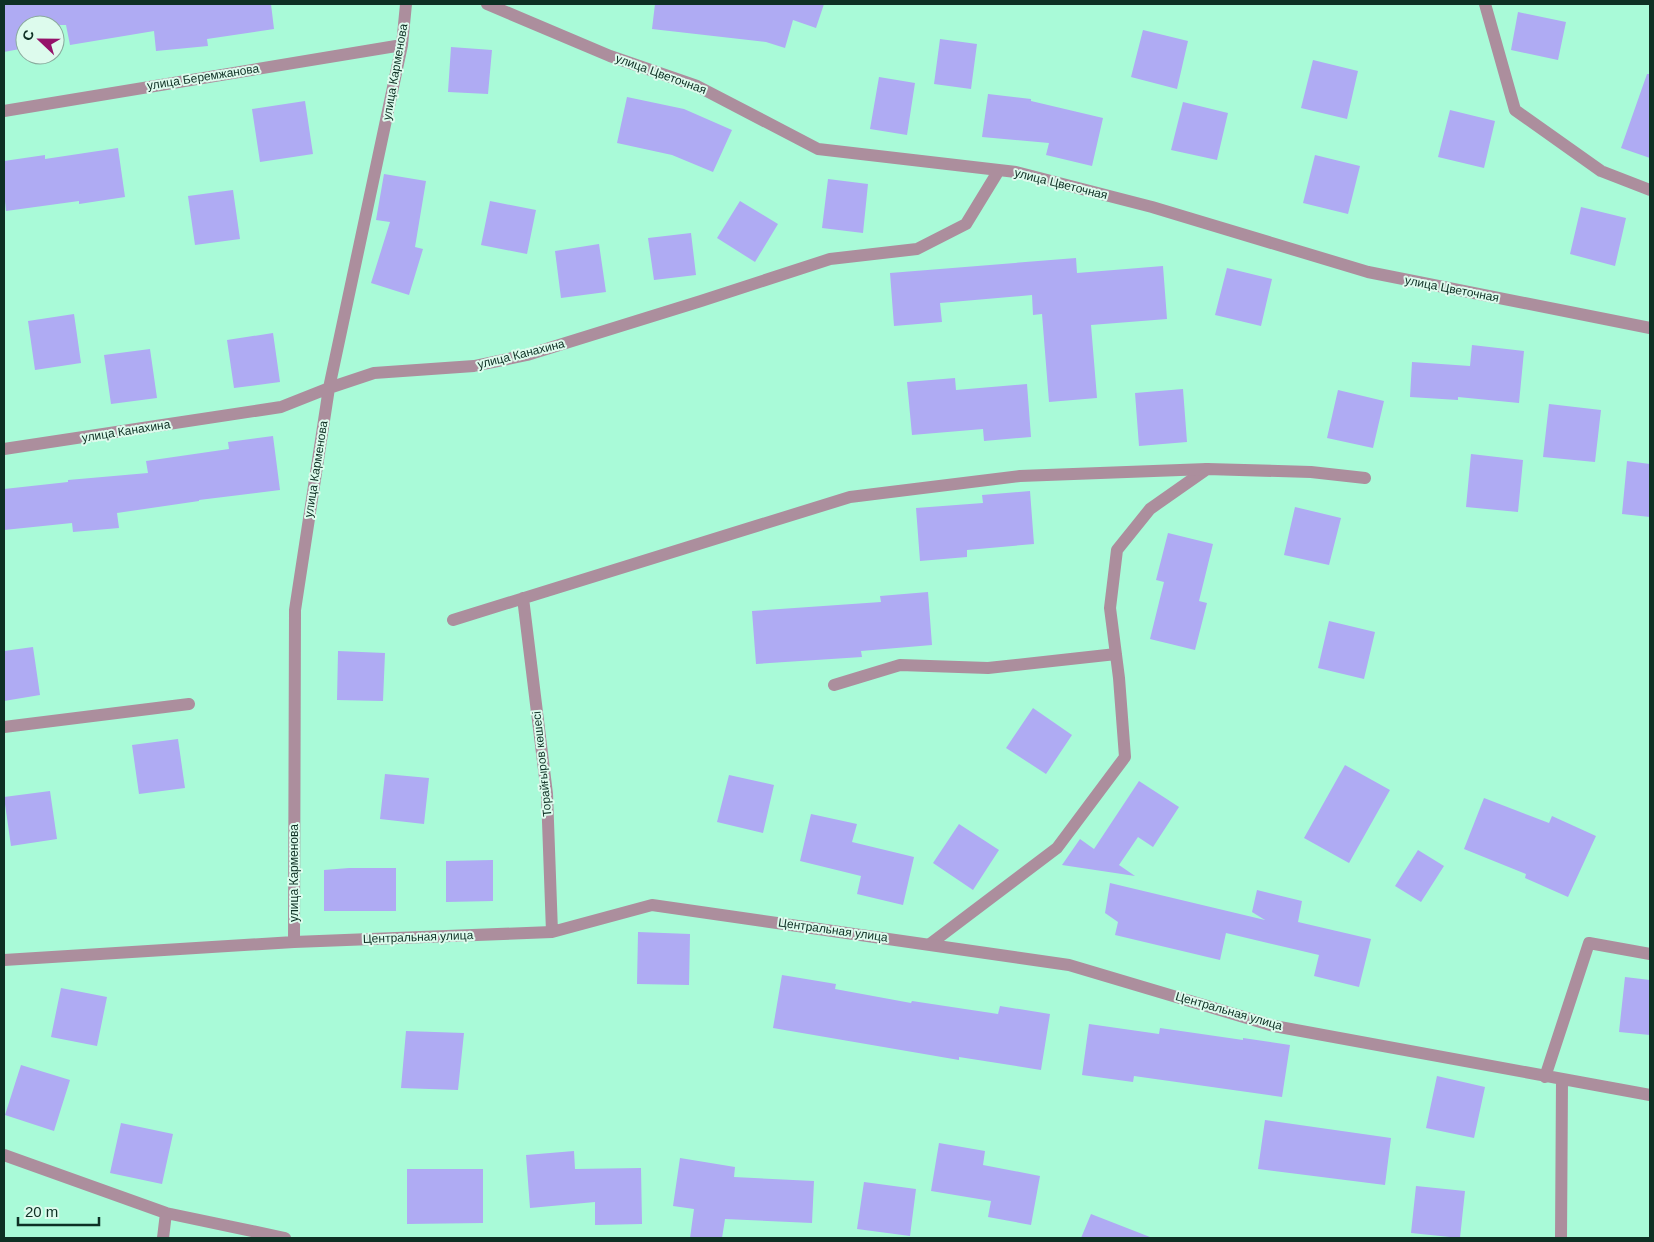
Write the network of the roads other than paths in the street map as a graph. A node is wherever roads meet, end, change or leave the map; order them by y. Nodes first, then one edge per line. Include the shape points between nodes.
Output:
1 (406, 4) edge
2 (487, 4) edge
3 (1485, 4) edge
4 (402, 45) junction
5 (4, 112) edge
6 (999, 170) junction
7 (1650, 190) edge
8 (1650, 328) edge
9 (329, 388) junction
10 (4, 449) edge
11 (1207, 469) junction
12 (1365, 478) dead end
13 (523, 598) junction
14 (453, 620) dead end
15 (1116, 654) junction
16 (834, 685) dead end
17 (189, 704) dead end
18 (4, 727) edge
19 (552, 932) junction
20 (294, 942) junction
21 (930, 944) junction
22 (1650, 954) edge
23 (4, 960) edge
24 (1544, 1077) junction
25 (1562, 1080) junction
26 (1650, 1096) edge
27 (4, 1156) edge
28 (166, 1213) junction
29 (163, 1238) edge
30 (285, 1238) edge
31 (1561, 1238) edge

1 - 4 street, улица Карменова
2 - 6 street, улица Цветочная via 610,56 697,86 818,149
3 - 7 street via 1515,110 1601,172
4 - 5 street, улица Беремжанова
4 - 9 street, улица Карменова
6 - 8 street, улица Цветочная via 1152,207 1368,272
6 - 9 street, улица Канахина via 966,224 917,249 830,259 527,354 474,366 374,373
9 - 10 street, улица Канахина via 281,407
9 - 20 street, улица Карменова via 295,610
11 - 12 street via 1310,472
11 - 13 street via 1020,476 850,496
11 - 15 street via 1150,509 1117,550 1110,608
13 - 14 street
13 - 19 street, Торайғыров көшесі via 547,794
15 - 16 street via 988,668 900,665
15 - 21 street via 1125,757 1057,848
17 - 18 street
19 - 20 street, Центральная улица
19 - 21 street, Центральная улица via 652,905
20 - 23 street, Центральная улица
21 - 24 street, Центральная улица via 1069,965 1274,1026
22 - 24 street via 1589,943
24 - 25 street, Центральная улица
25 - 26 street, Центральная улица
25 - 31 street
27 - 28 street
28 - 29 street
28 - 30 street

